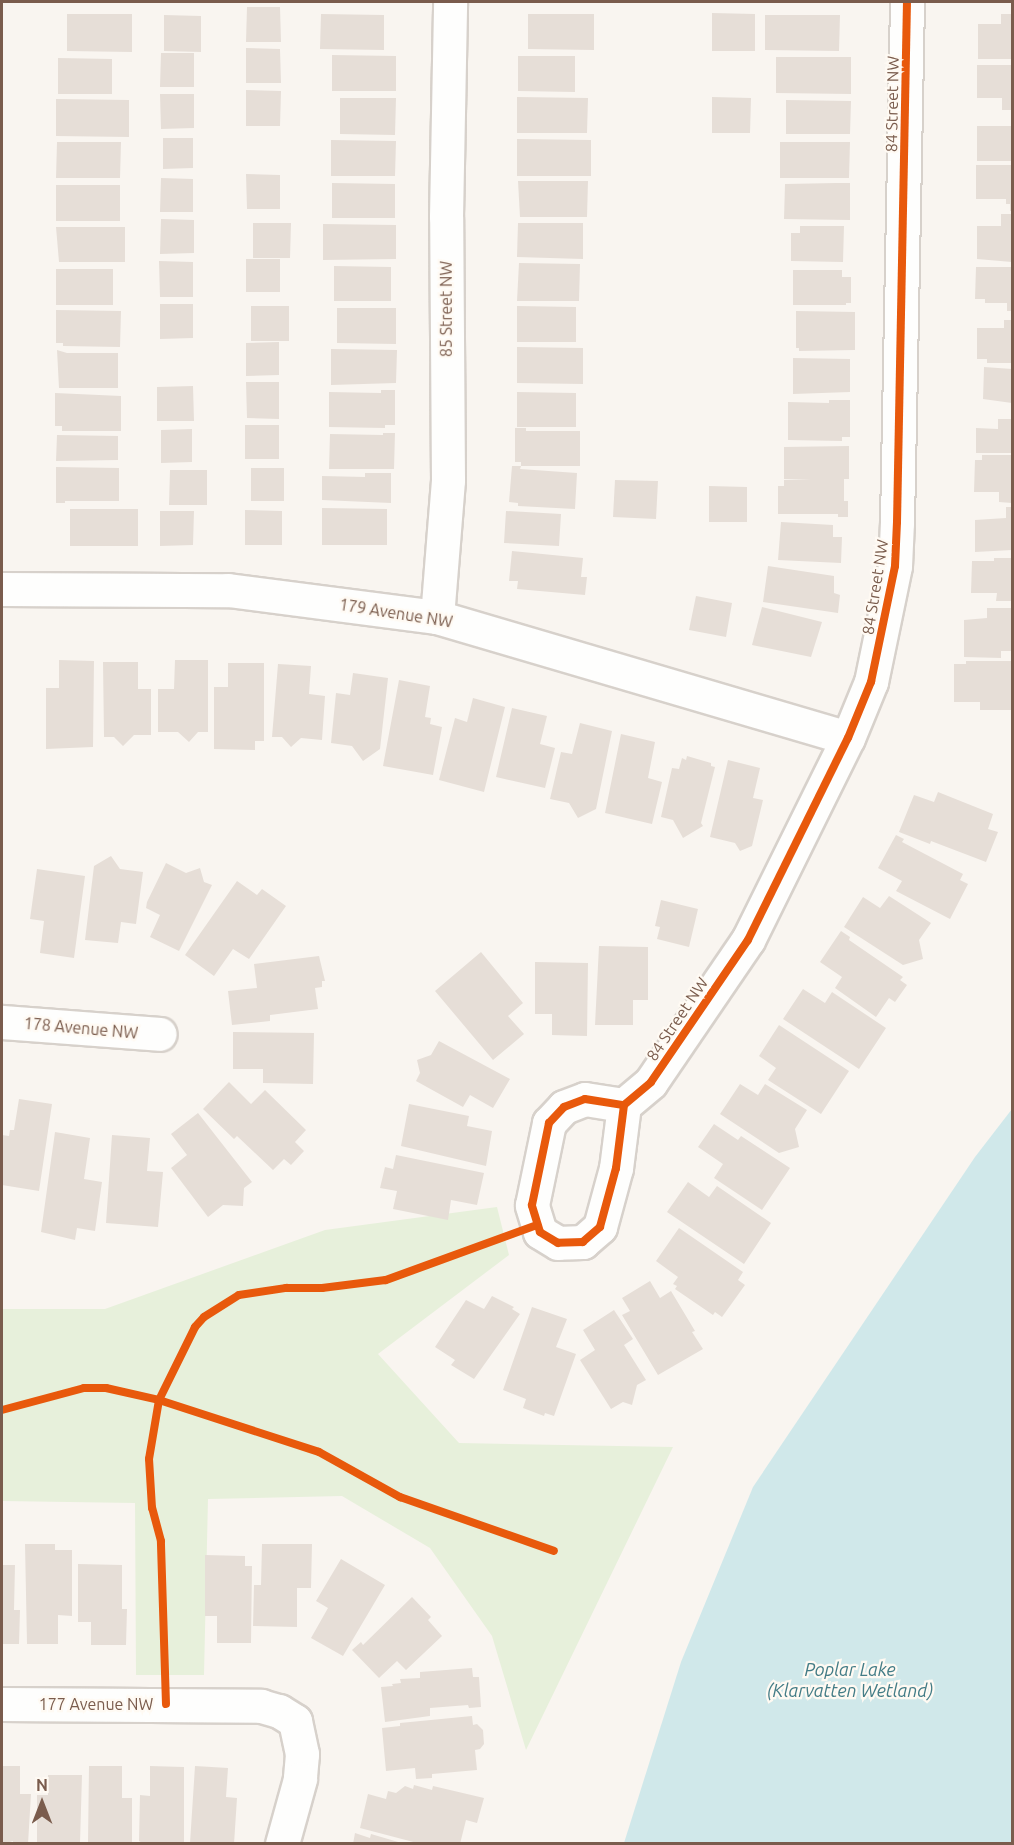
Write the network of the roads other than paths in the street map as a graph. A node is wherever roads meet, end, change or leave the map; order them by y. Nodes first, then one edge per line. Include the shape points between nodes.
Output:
1 (450, 2) edge
2 (907, 2) edge
3 (2, 589) edge
4 (437, 616) junction
5 (848, 738) junction
6 (2, 1022) edge
7 (160, 1034) dead end
8 (624, 1105) dead end
9 (2, 1704) edge
10 (282, 1844) edge

1 - 4 street, 85 Street NW via 446,217 448,480
2 - 5 street, 84 Street NW via 895,566 871,682
3 - 4 street, 179 Avenue NW via 228,590
4 - 5 street, 179 Avenue NW
5 - 8 street, 84 Street NW via 748,940 651,1082
6 - 7 street, 178 Avenue NW
9 - 10 street, 177 Avenue NW via 261,1706 279,1711 295,1721 302,1754 300,1779

